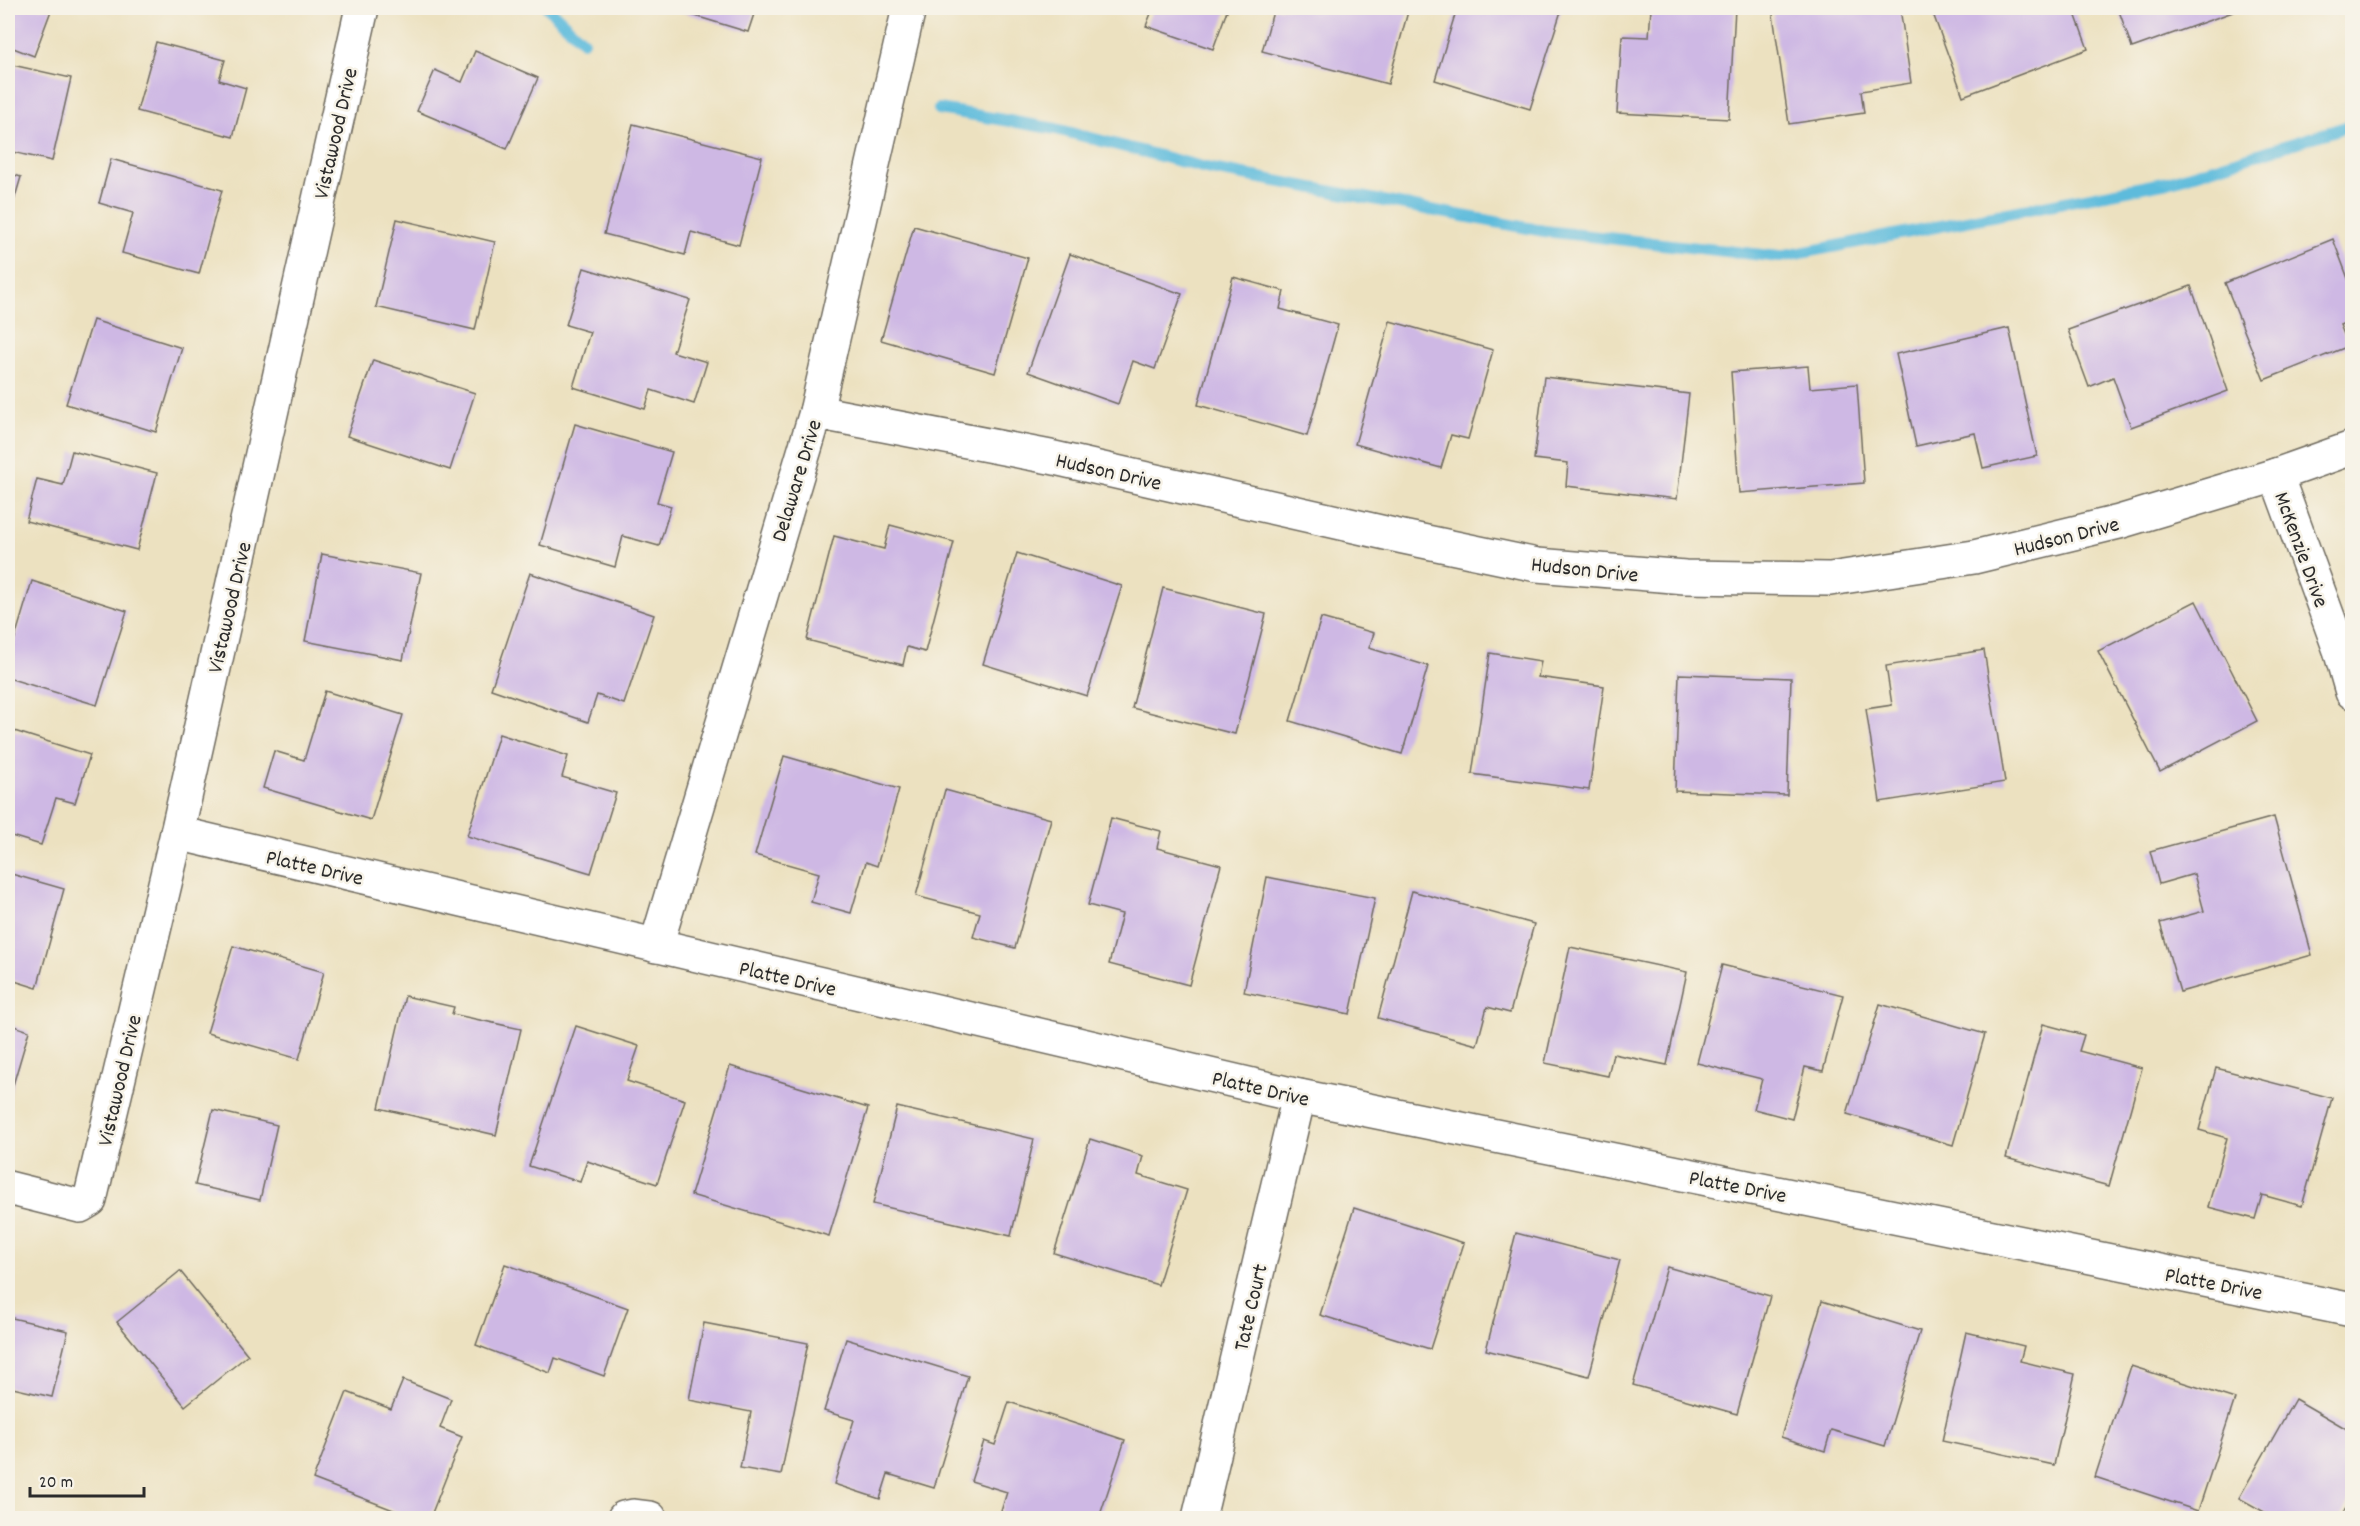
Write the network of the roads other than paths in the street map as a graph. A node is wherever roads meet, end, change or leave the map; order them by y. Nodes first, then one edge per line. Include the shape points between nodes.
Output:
1 (362, 8) edge
2 (909, 8) edge
3 (816, 412) junction
4 (2352, 448) edge
5 (2276, 475) junction
6 (2352, 692) edge
7 (177, 833) junction
8 (656, 946) junction
9 (1299, 1096) junction
10 (8, 1188) edge
11 (2352, 1310) edge
12 (624, 1518) edge
13 (650, 1518) edge
14 (1199, 1518) edge

1 - 7 street, Vistawood Drive
2 - 3 street, Delaware Drive
3 - 5 street, Hudson Drive via 1050,457 1537,565 1685,577 1830,579 1974,557 2120,522
3 - 8 street, Delaware Drive
4 - 5 street, Hudson Drive
5 - 6 street, McKenzie Drive
7 - 8 street, Platte Drive
7 - 10 street, Vistawood Drive via 91,1194 86,1204 80,1206
8 - 9 street, Platte Drive
9 - 11 street, Platte Drive
9 - 14 street, Tate Court
12 - 13 street

